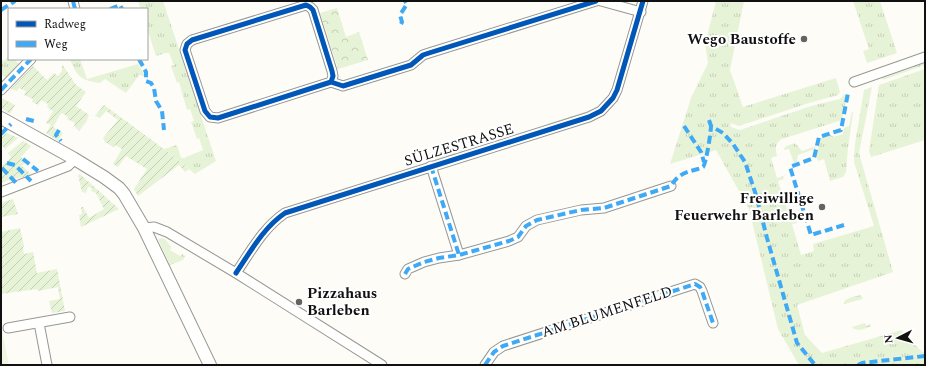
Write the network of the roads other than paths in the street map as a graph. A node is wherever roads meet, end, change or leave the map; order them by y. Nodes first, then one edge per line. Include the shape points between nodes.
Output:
1 (596, 1) edge
2 (601, 1) edge
3 (643, 1) edge
4 (641, 12) junction
5 (925, 57) edge
6 (30, 60) edge
7 (331, 82) junction
8 (854, 82) dead end
9 (1, 90) edge
10 (1, 118) edge
11 (75, 159) junction
12 (431, 166) junction
13 (671, 186) dead end
14 (1, 192) edge
15 (144, 228) junction
16 (459, 255) junction
17 (236, 274) junction
18 (405, 274) dead end
19 (70, 317) dead end
20 (39, 323) junction
21 (713, 323) dead end
22 (8, 328) dead end
23 (47, 365) edge
24 (210, 365) edge
25 (382, 365) edge
26 (485, 365) edge

1 - 7 street via 428,53 411,64 343,86
2 - 4 street
3 - 4 street, SÜLZESTRASSE
4 - 12 street, SÜLZESTRASSE via 618,90 601,111 589,117
5 - 8 street
6 - 9 street
7 - 7 street via 332,71 313,10 306,5 192,40 185,50 205,111 214,118
10 - 11 street
11 - 14 street via 68,166
11 - 15 street via 119,188 129,200
12 - 16 street
12 - 17 street, SÜLZESTRASSE via 286,213 264,232
13 - 16 street via 604,208 537,220 526,226 518,237
15 - 17 street via 154,227 167,232
15 - 24 street
16 - 18 street via 414,266
17 - 25 street
19 - 20 street
20 - 22 street
20 - 23 street
21 - 26 street, AM BLUMENFELD via 702,290 695,284 503,346 494,352

